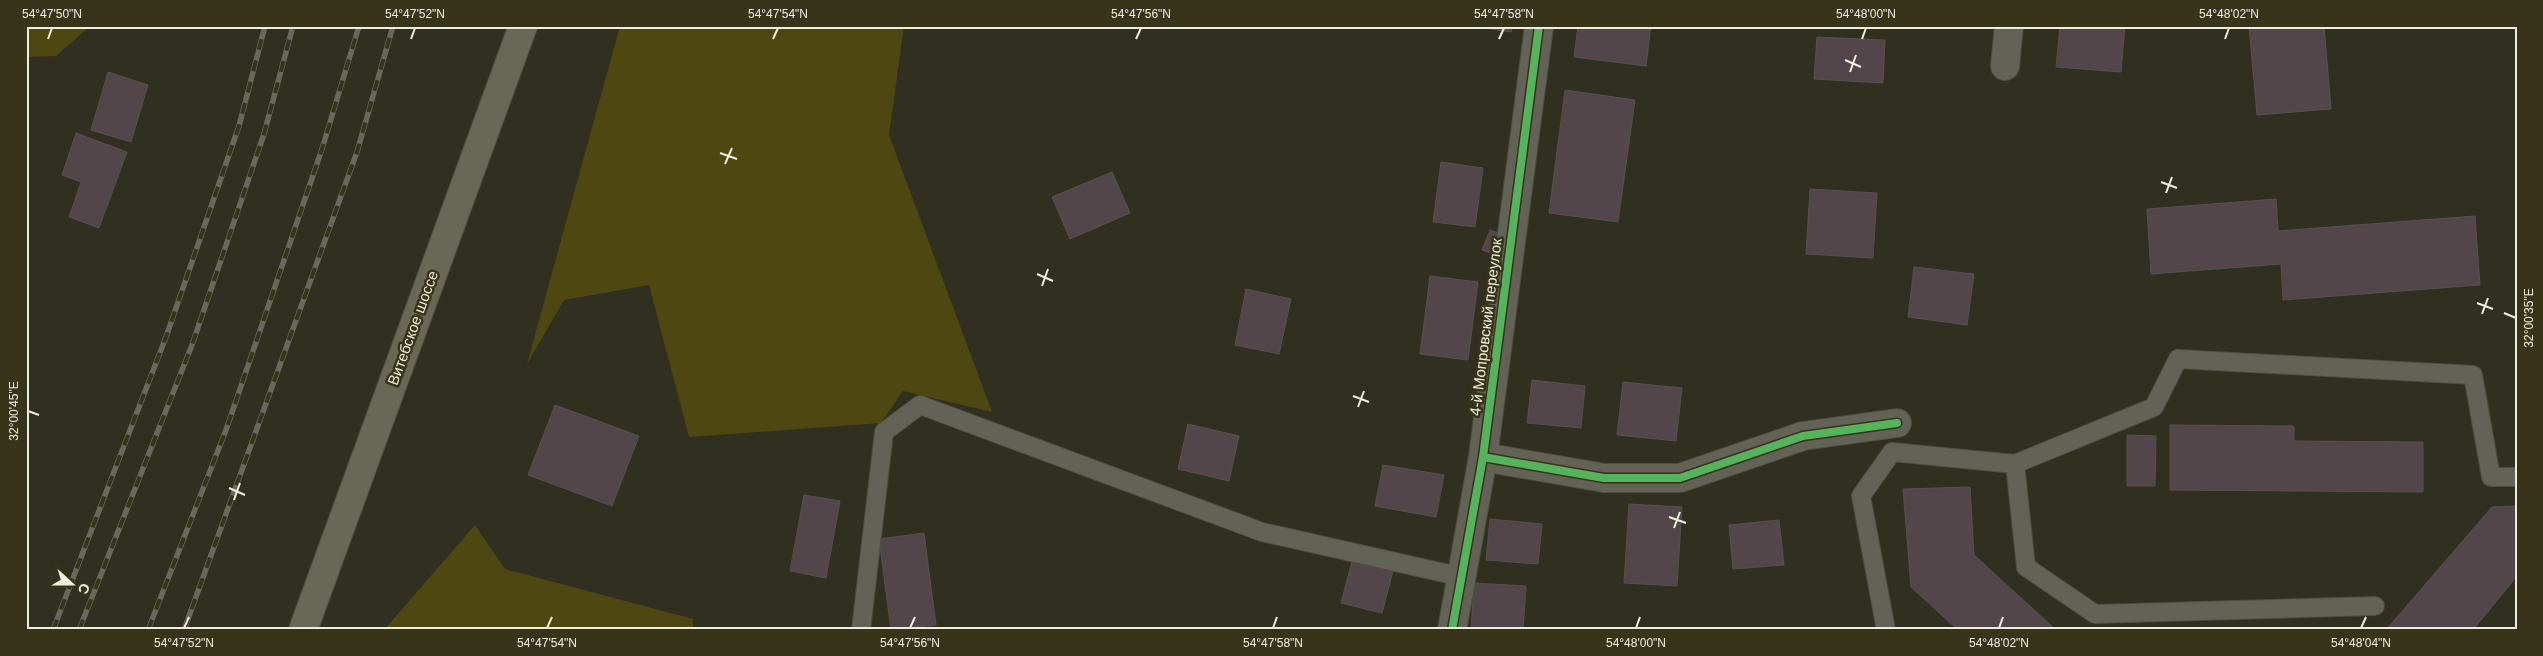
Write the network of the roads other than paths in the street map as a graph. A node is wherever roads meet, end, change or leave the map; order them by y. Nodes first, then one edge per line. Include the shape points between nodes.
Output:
1 (523, 26) edge
2 (1539, 26) edge
3 (2009, 26) edge
4 (2005, 66) dead end
5 (1897, 423) dead end
6 (1483, 457) junction
7 (2015, 464) junction
8 (2517, 476) edge
9 (1462, 577) junction
10 (2374, 606) dead end
11 (303, 630) edge
12 (861, 630) edge
13 (1452, 630) edge
14 (1886, 630) edge

1 - 11 main road, Витебское шоссе
2 - 6 street, 4-й Мопровский переулок
3 - 4 street
5 - 6 street via 1803,436 1680,478 1604,478
6 - 9 street, 4-й Мопровский переулок
7 - 8 lane via 2154,407 2178,359 2473,375 2491,477
7 - 10 lane via 2026,568 2094,614
7 - 14 lane via 1892,452 1861,496
9 - 12 lane via 1262,532 920,405 884,432
9 - 13 street, 4-й Мопровский переулок

